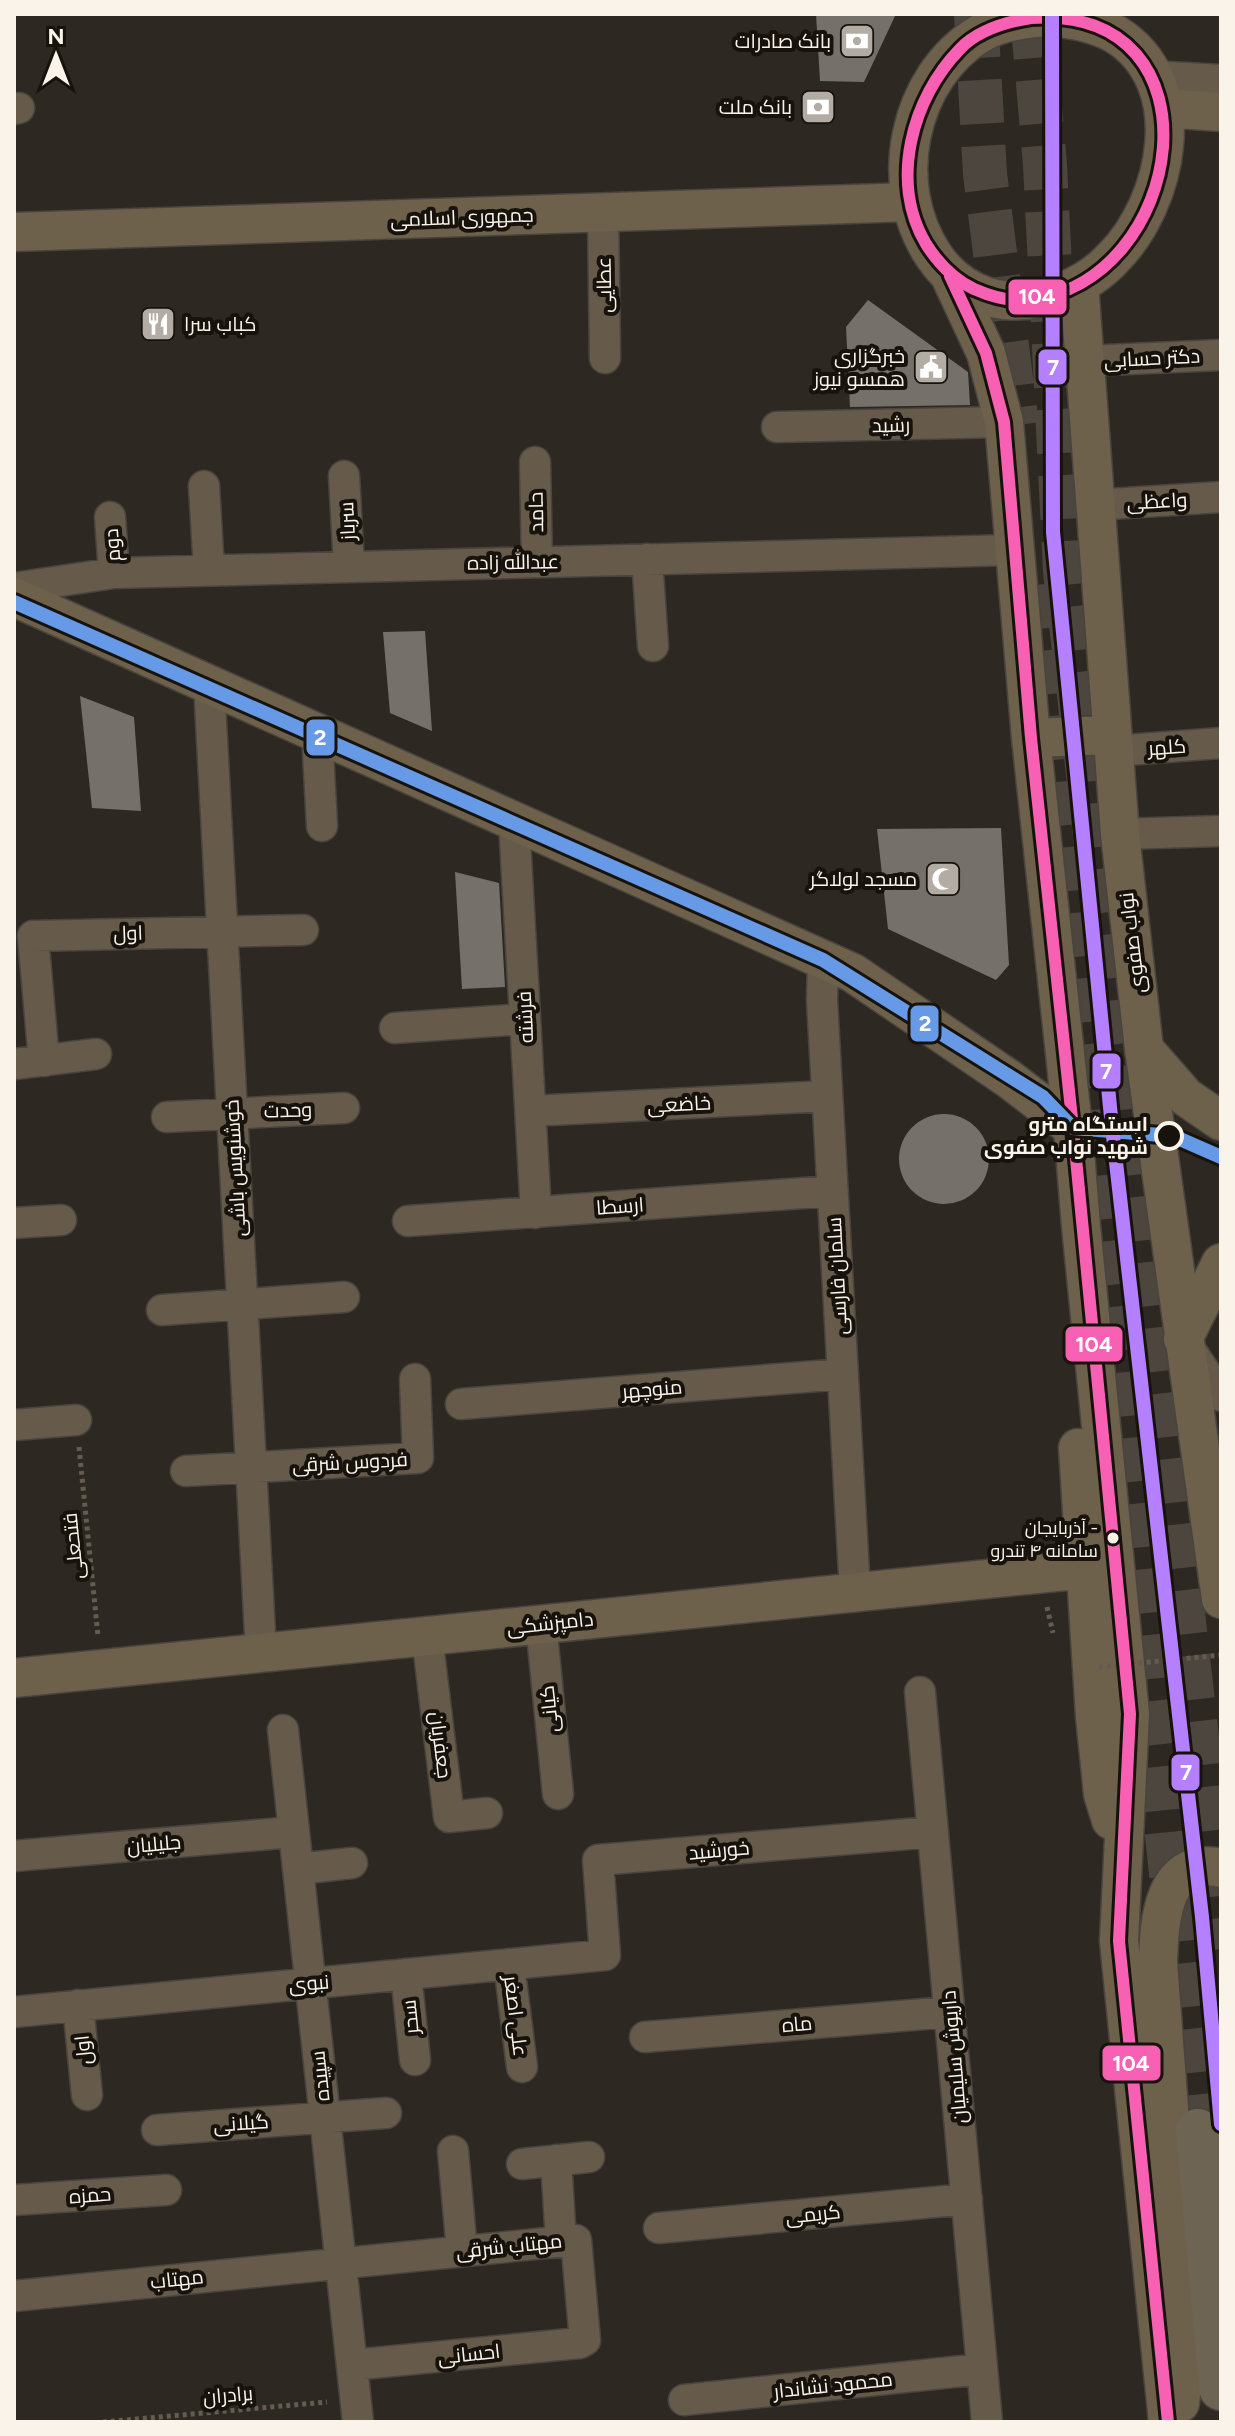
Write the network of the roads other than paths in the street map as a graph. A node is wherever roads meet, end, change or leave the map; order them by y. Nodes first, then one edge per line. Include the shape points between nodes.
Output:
1 (1095, 21) edge
2 (963, 26) edge
3 (1221, 80) edge
4 (1158, 92) junction
5 (1221, 112) edge
6 (911, 202) junction
7 (603, 212) junction
8 (14, 232) edge
9 (950, 276) junction
10 (1079, 284) junction
11 (1221, 355) edge
12 (605, 358) dead end
13 (1083, 361) junction
14 (1004, 422) junction
15 (777, 427) dead end
16 (535, 462) dead end
17 (344, 476) dead end
18 (204, 486) dead end
19 (1221, 497) edge
20 (1094, 505) junction
21 (110, 517) dead end
22 (1014, 550) junction
23 (647, 559) junction
24 (537, 562) junction
25 (349, 566) junction
26 (209, 570) junction
27 (114, 573) junction
28 (14, 588) edge
29 (14, 597) edge
30 (653, 646) dead end
31 (209, 684) junction
32 (317, 733) junction
33 (1031, 738) junction
34 (1112, 743) junction
35 (1221, 743) edge
36 (514, 821) junction
37 (322, 826) dead end
38 (1221, 831) edge
39 (1120, 834) junction
40 (303, 930) dead end
41 (222, 931) junction
42 (823, 960) junction
43 (525, 1019) junction
44 (395, 1028) dead end
45 (1144, 1049) junction
46 (96, 1054) dead end
47 (29, 1063) edge
48 (827, 1096) junction
49 (344, 1108) dead end
50 (531, 1111) junction
51 (232, 1113) junction
52 (167, 1117) dead end
53 (1221, 1121) edge
54 (1073, 1128) junction
55 (832, 1191) junction
56 (536, 1213) junction
57 (61, 1220) dead end
58 (408, 1221) dead end
59 (14, 1223) edge
60 (1081, 1226) junction
61 (1221, 1263) edge
62 (344, 1297) dead end
63 (242, 1304) junction
64 (162, 1310) dead end
65 (1183, 1339) junction
66 (843, 1374) junction
67 (415, 1379) dead end
68 (1221, 1396) edge
69 (461, 1404) dead end
70 (76, 1420) road end
71 (14, 1425) edge
72 (251, 1468) junction
73 (186, 1471) dead end
74 (1086, 1569) junction
75 (855, 1592) junction
76 (1221, 1599) edge
77 (541, 1624) junction
78 (427, 1636) junction
79 (261, 1652) junction
80 (14, 1678) edge
81 (920, 1692) dead end
82 (283, 1730) dead end
83 (558, 1794) dead end
84 (487, 1813) dead end
85 (293, 1832) junction
86 (933, 1832) junction
87 (14, 1856) edge
88 (1123, 1861) junction
89 (352, 1863) dead end
90 (1221, 1868) edge
91 (298, 1869) junction
92 (605, 1955) joint
93 (509, 1964) junction
94 (406, 1974) junction
95 (310, 1983) junction
96 (78, 2005) junction
97 (14, 2012) edge
98 (949, 2012) junction
99 (645, 2037) dead end
100 (415, 2060) dead end
101 (522, 2067) dead end
102 (87, 2095) dead end
103 (386, 2113) dead end
104 (325, 2118) junction
105 (157, 2130) dead end
106 (1198, 2131) tunnel mouth
107 (453, 2151) dead end
108 (589, 2157) dead end
109 (556, 2160) junction
110 (522, 2164) dead end
111 (166, 2190) dead end
112 (967, 2199) junction
113 (14, 2200) edge
114 (659, 2228) dead end
115 (561, 2241) junction
116 (462, 2251) junction
117 (341, 2263) junction
118 (14, 2296) edge
119 (585, 2340) joint
120 (352, 2365) junction
121 (982, 2369) junction
122 (1221, 2388) edge
123 (684, 2400) dead end
124 (357, 2411) edge
125 (987, 2422) edge
126 (1168, 2422) edge
127 (1176, 2422) edge

1 - 2 main road via 1051,17 983,32
1 - 4 main road via 1143,61
2 - 6 main road via 916,120 907,178
3 - 4 street
4 - 5 main road
4 - 10 main road via 1164,144 1155,191 1130,239 1098,273
6 - 7 main road, جمهوری اسلامی
6 - 9 main road via 927,246
7 - 8 main road, جمهوری اسلامی
7 - 12 street, عطایی
9 - 10 main road via 1003,300 1044,297
9 - 14 main road via 986,353
10 - 13 main road, نواب صفوی
11 - 13 street, دکتر حسابی
13 - 20 main road, نواب صفوی
14 - 15 street, رشید
14 - 22 main road
16 - 24 street, حامد
17 - 25 street, سرباز
18 - 26 street
19 - 20 street, واعظی
20 - 34 main road, نواب صفوی
21 - 27 street, دوم
22 - 23 street, عبدالله زاده
22 - 33 main road
23 - 24 street, عبدالله زاده
23 - 30 street
24 - 25 street, عبدالله زاده
25 - 26 street, عبدالله زاده
26 - 27 street, عبدالله زاده
27 - 28 street, عبدالله زاده
29 - 31 main road
31 - 32 main road
31 - 41 street, خوشنویس باشی
32 - 36 main road
32 - 37 street
33 - 34 main road
33 - 54 main road
34 - 35 street, کلهر
34 - 39 main road, نواب صفوی
36 - 42 main road
36 - 43 street, فرشته
38 - 39 street
39 - 45 main road, نواب صفوی
40 - 41 street, اول
41 - 47 street, اول via 33,936
41 - 51 street, خوشنویس باشی
42 - 48 street, سلمان فارسی
42 - 54 main road via 853,973
43 - 44 street
43 - 50 street, فرشته
45 - 53 main road via 1186,1097
45 - 65 main road, نواب صفوی
46 - 47 street
48 - 50 street, خاضعی
48 - 55 street, سلمان فارسی
49 - 51 street, وحدت
50 - 56 street, فرشته
51 - 52 street
51 - 63 street, خوشنویس باشی
54 - 60 main road
55 - 56 street, ارسطا
55 - 66 street, سلمان فارسی
56 - 58 street, ارسطا
57 - 59 street
60 - 74 main road via 1070,1309
60 - 88 main road via 1130,1714
61 - 65 main road
62 - 63 street
63 - 64 street
63 - 72 street, خوشنویس باشی
65 - 68 street
65 - 76 main road, نواب صفوی
66 - 69 street, منوچهر
66 - 75 street, سلمان فارسی
67 - 72 street, فردوس شرقی via 418,1458
70 - 71 street
72 - 73 street
72 - 79 street, خوشنویس باشی
74 - 75 main road, دامپزشکی
74 - 88 main road via 1103,1794
75 - 77 main road, دامپزشکی
77 - 78 main road, دامپزشکی
77 - 83 street, کیانی
78 - 79 main road, دامپزشکی
78 - 84 street, جعفریان via 449,1817
79 - 80 main road, دامپزشکی
81 - 86 street, داریوش سلیمیان
82 - 85 street, سپیده
85 - 87 street, جلیلیان
85 - 91 street, سپیده
86 - 92 street, خورشید via 598,1860
86 - 98 street, داریوش سلیمیان
88 - 126 main road via 1119,1941
89 - 91 street
90 - 127 main road via 1196,1866 1178,1879 1167,1896 1159,1930 1187,2347
91 - 95 street, سپیده
92 - 93 street, نبوی
93 - 94 street, نبوی
93 - 101 street, علی اصغر
94 - 95 street, نبوی
94 - 100 street, سحر
95 - 96 street, نبوی
95 - 104 street, سپیده
96 - 97 street, نبوی
96 - 102 street, اول
98 - 99 street, ماه
98 - 112 street, داریوش سلیمیان
103 - 104 street
104 - 105 street, گیلانی
104 - 117 street, سپیده
106 - 122 highway
107 - 116 street
108 - 109 street
109 - 110 street
109 - 115 street
111 - 113 street, حمزه
112 - 114 street, کریمی
112 - 121 street, داریوش سلیمیان
115 - 116 street, مهتاب شرقی
115 - 119 street, مهتاب شرقی via 577,2242
116 - 117 street, مهتاب شرقی
117 - 118 street, مهتاب
117 - 120 street, سپیده
119 - 120 street, احسانی
120 - 124 street, سپیده
121 - 123 street, محمود نشاندار
121 - 125 street, داریوش سلیمیان

